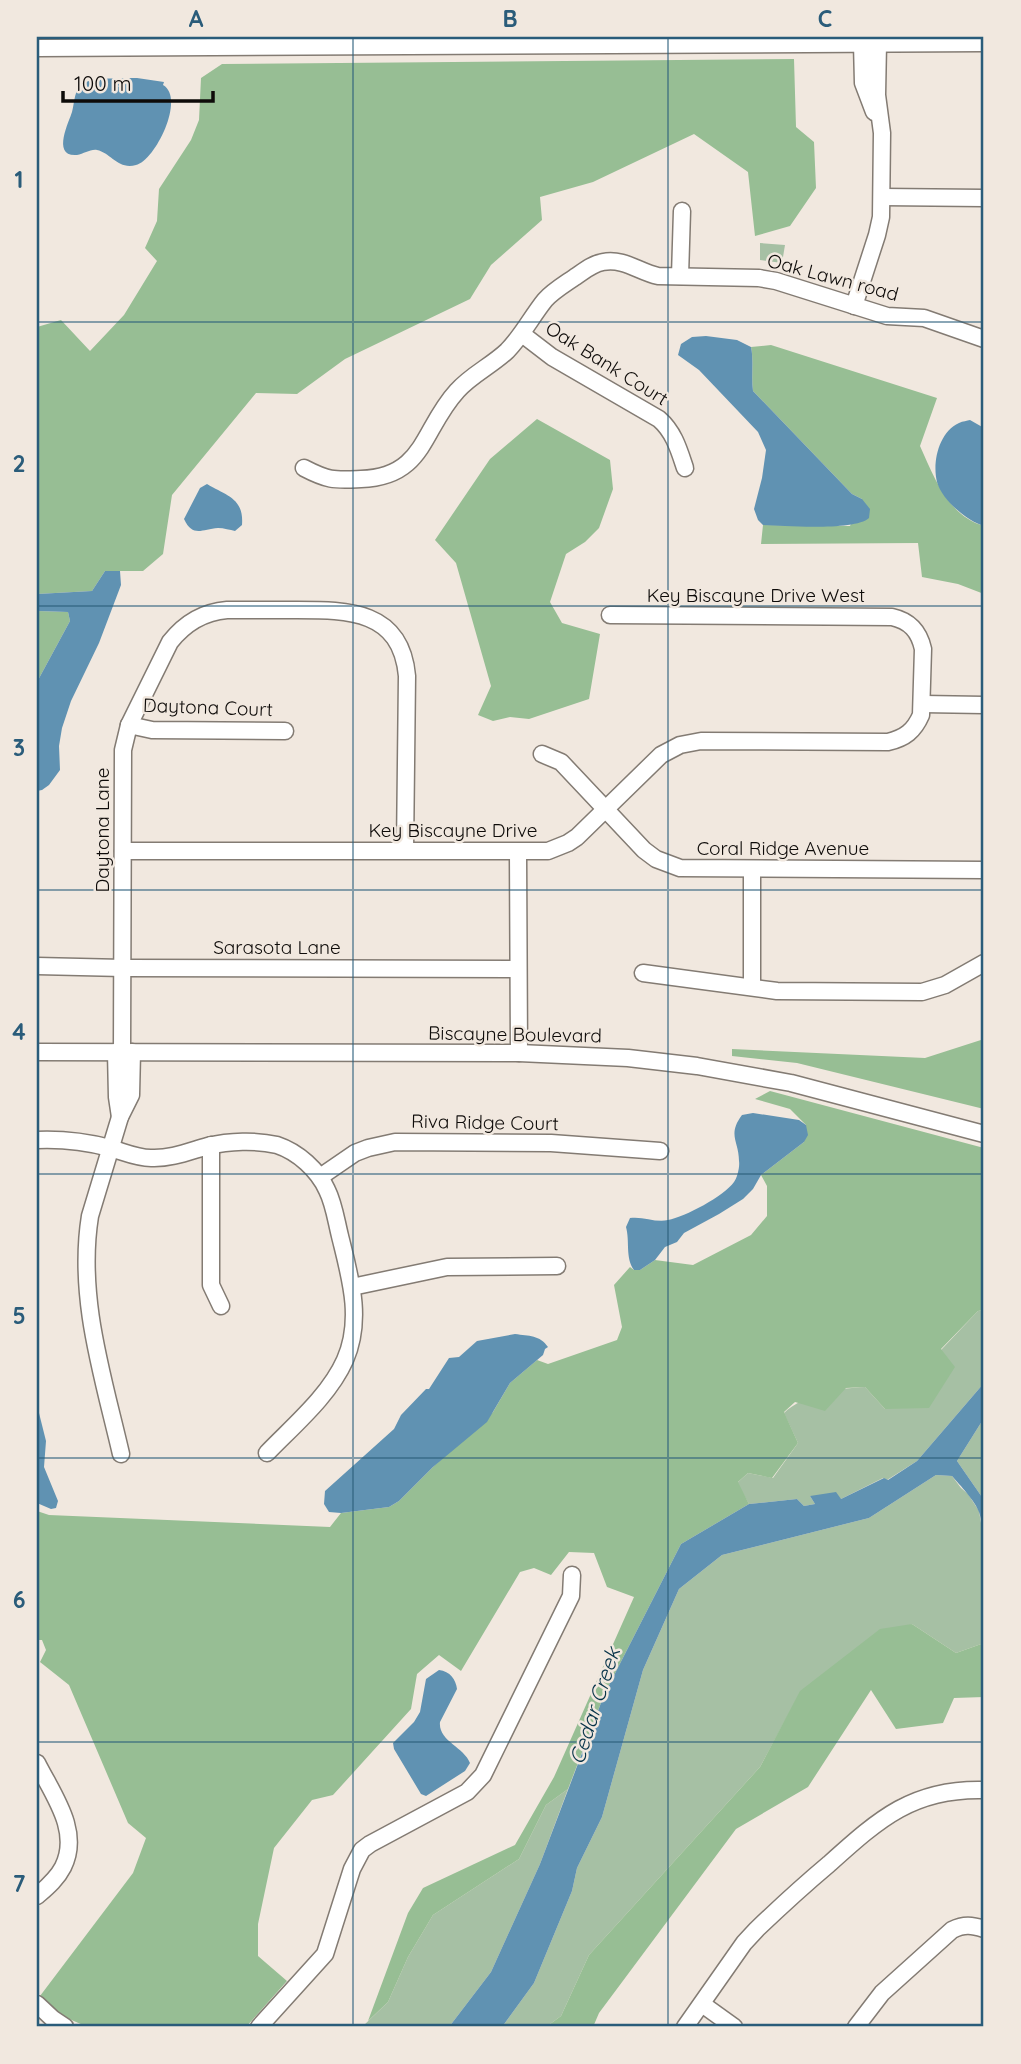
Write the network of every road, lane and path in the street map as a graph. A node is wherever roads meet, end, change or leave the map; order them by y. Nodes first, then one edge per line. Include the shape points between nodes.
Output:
1 (466, 41) edge
2 (88, 42) edge
3 (870, 43) junction
4 (984, 43) edge
5 (37, 48) edge
6 (881, 197) junction
7 (984, 198) edge
8 (682, 211) dead end
9 (680, 276) junction
10 (854, 306) junction
11 (522, 334) junction
12 (984, 340) edge
13 (304, 468) dead end
14 (685, 468) dead end
15 (610, 615) dead end
16 (922, 704) junction
17 (984, 705) edge
18 (129, 725) junction
19 (285, 731) dead end
20 (542, 754) dead end
21 (606, 808) junction
22 (405, 850) junction
23 (123, 851) junction
24 (518, 852) junction
25 (752, 870) junction
26 (984, 870) edge
27 (984, 963) edge
28 (37, 966) edge
29 (123, 968) junction
30 (518, 969) junction
31 (643, 973) dead end
32 (752, 988) junction
33 (37, 1052) edge
34 (123, 1052) junction
35 (519, 1053) junction
36 (984, 1134) edge
37 (37, 1140) edge
38 (211, 1145) junction
39 (112, 1149) junction
40 (660, 1151) dead end
41 (320, 1177) junction
42 (557, 1266) dead end
43 (352, 1287) junction
44 (221, 1306) dead end
45 (267, 1453) dead end
46 (121, 1454) dead end
47 (572, 1575) dead end
48 (37, 1763) edge
49 (984, 1790) edge
50 (37, 1896) edge
51 (984, 1929) edge
52 (37, 2004) edge
53 (702, 2004) junction
54 (65, 2027) edge
55 (259, 2027) edge
56 (685, 2027) edge
57 (734, 2027) edge
58 (856, 2027) edge

1 - 2 street
1 - 3 street
2 - 5 street
3 - 4 street
3 - 6 street via 863,83 882,133
6 - 7 street
6 - 10 street via 877,235
8 - 9 street
9 - 10 street, Oak Lawn road via 760,278
9 - 11 street, Oak Lawn road via 647,273 617,261 592,265 554,292
10 - 12 street, Oak Lawn road via 887,316 924,318
11 - 13 street, Oak Lawn road via 456,392 421,448 402,467 378,478 333,480
11 - 14 street, Oak Bank Court via 659,419 674,437
15 - 16 street, Key Biscayne Drive West via 901,619 909,623 923,649
16 - 17 street
16 - 21 street, Key Biscayne Drive via 910,733 888,742 689,742 662,755
18 - 19 street, Daytona Court via 152,730
18 - 22 street, Daytona Lane via 170,642 196,618 217,610 341,610 368,617 390,632 403,655 407,676
18 - 23 street, Daytona Lane via 124,750
20 - 21 street, Coral Ridge Avenue via 561,762
21 - 24 street, Key Biscayne Drive via 577,837 558,848
21 - 25 street, Coral Ridge Avenue via 644,850 668,865
22 - 23 street, Key Biscayne Drive
22 - 24 street, Key Biscayne Drive
23 - 29 street, Daytona Lane
24 - 30 street
25 - 26 street, Coral Ridge Avenue
25 - 32 street
27 - 32 street via 922,992
28 - 29 street, Sarasota Lane
29 - 30 street, Sarasota Lane
29 - 34 street, Daytona Lane
30 - 35 street
31 - 32 street
33 - 34 street, Biscayne Boulevard
34 - 35 street, Biscayne Boulevard
34 - 39 street, Daytona Lane via 131,1095
35 - 36 street, Biscayne Boulevard via 628,1058 743,1073
37 - 39 street
38 - 39 street via 152,1158
38 - 41 street via 277,1146 295,1153
38 - 44 street via 211,1285
39 - 46 street, Daytona Lane via 90,1216 88,1297
40 - 41 street, Riva Ridge Court via 551,1143 395,1142 355,1153
41 - 43 street via 332,1203
42 - 43 street via 447,1267
43 - 45 street via 355,1324 339,1373
47 - 55 street via 571,1596 484,1776 467,1792 362,1850 325,1954
48 - 50 street via 70,1838 62,1869
49 - 53 street via 920,1799 869,1828 757,1929
51 - 58 street via 962,1925 952,1930 882,1993
52 - 54 street
53 - 56 street
53 - 57 street

